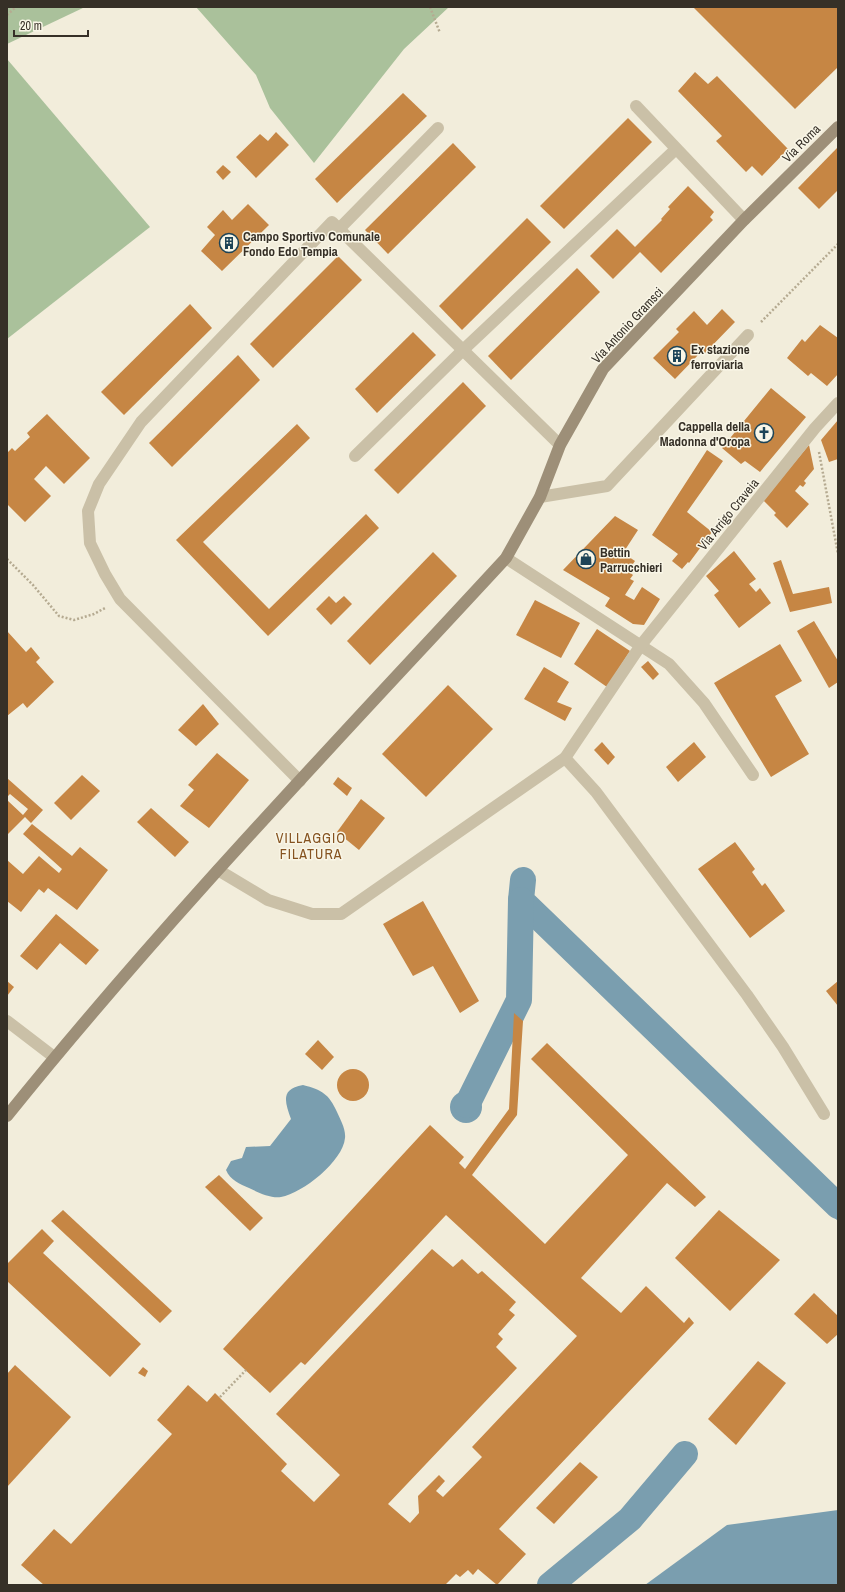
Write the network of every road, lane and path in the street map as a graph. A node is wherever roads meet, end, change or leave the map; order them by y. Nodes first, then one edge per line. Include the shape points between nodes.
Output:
1 (16, 7) edge
2 (430, 7) edge
3 (7, 15) edge
4 (440, 32) dead end
5 (636, 106) dead end
6 (838, 127) edge
7 (438, 128) dead end
8 (676, 149) junction
9 (784, 180) joint
10 (744, 220) junction
11 (339, 229) junction
12 (838, 244) edge
13 (748, 336) joint
14 (463, 350) junction
15 (838, 403) edge
16 (815, 428) junction
17 (560, 445) junction
18 (355, 456) dead end
19 (540, 497) junction
20 (838, 554) edge
21 (506, 558) junction
22 (7, 560) edge
23 (120, 599) junction
24 (641, 645) junction
25 (565, 758) junction
26 (753, 775) dead end
27 (300, 782) junction
28 (218, 870) junction
29 (7, 1021) edge
30 (54, 1057) junction
31 (824, 1114) dead end
32 (7, 1116) edge
33 (246, 1370) dead end
34 (220, 1397) dead end

1 - 3 path
2 - 4 path
5 - 8 street
6 - 9 street, Via Roma
7 - 11 street
8 - 10 street
8 - 14 street
9 - 10 street, Via Antonio Gramsci
10 - 17 street, Via Antonio Gramsci via 603,369
11 - 14 street
11 - 23 street via 332,222 141,422 99,484 88,511 90,543
12 - 13 path
13 - 19 street via 607,486
14 - 17 street
14 - 18 street
15 - 16 street, Via Arrigo Craveia
16 - 20 path
16 - 24 street, Via Arrigo Craveia
17 - 19 street, Via Antonio Gramsci
19 - 21 street, Via Antonio Gramsci
21 - 24 street
21 - 27 street, Via Antonio Gramsci
22 - 23 path via 33,585 59,616 74,620 94,614
23 - 27 street
24 - 25 street, Via Arrigo Craveia
24 - 26 street via 669,664 704,703
25 - 28 street via 341,914 312,914 268,900
25 - 31 street via 596,792 747,995
27 - 28 street, Via Antonio Gramsci
28 - 30 street, Via Antonio Gramsci
29 - 30 street
30 - 32 street, Via Antonio Gramsci
33 - 34 path

